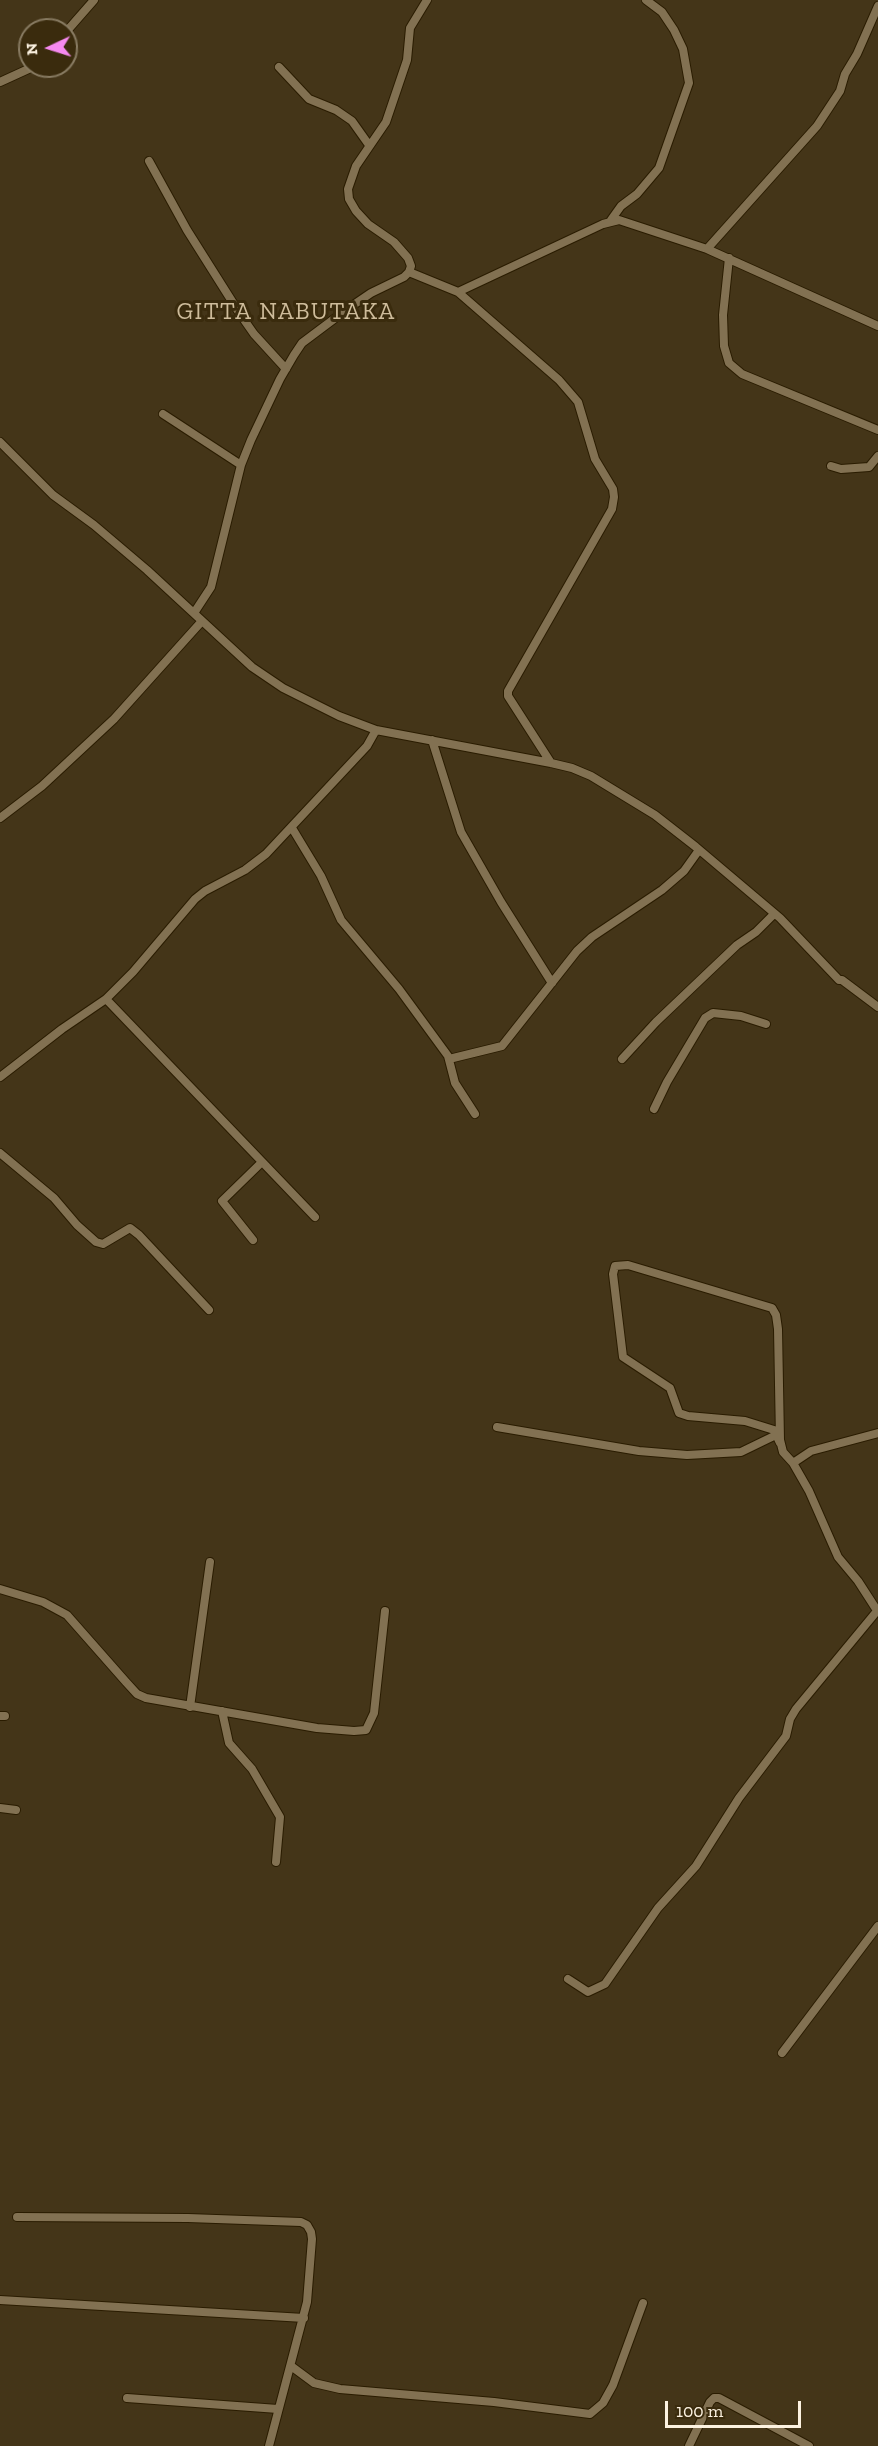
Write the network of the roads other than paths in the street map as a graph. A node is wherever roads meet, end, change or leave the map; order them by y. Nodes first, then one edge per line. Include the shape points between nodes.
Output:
1 (94, 0) edge
2 (428, 0) edge
3 (646, 0) edge
4 (878, 6) edge
5 (877, 15) edge
6 (78, 18) edge
7 (279, 67) dead end
8 (18, 74) edge
9 (0, 82) edge
10 (369, 145) junction
11 (149, 161) dead end
12 (611, 220) junction
13 (707, 249) junction
14 (729, 258) junction
15 (409, 272) junction
16 (458, 292) junction
17 (878, 326) edge
18 (286, 369) junction
19 (163, 414) dead end
20 (878, 430) edge
21 (0, 442) edge
22 (878, 456) edge
23 (241, 465) junction
24 (831, 466) dead end
25 (195, 613) junction
26 (202, 621) junction
27 (376, 730) junction
28 (432, 740) junction
29 (551, 763) junction
30 (0, 818) edge
31 (292, 828) junction
32 (699, 850) junction
33 (774, 914) junction
34 (552, 983) junction
35 (106, 999) junction
36 (878, 1007) edge
37 (766, 1024) dead end
38 (449, 1059) junction
39 (622, 1059) dead end
40 (0, 1077) edge
41 (654, 1109) dead end
42 (475, 1114) dead end
43 (0, 1153) edge
44 (262, 1162) junction
45 (315, 1217) dead end
46 (253, 1240) dead end
47 (210, 1310) dead end
48 (497, 1427) dead end
49 (878, 1433) edge
50 (776, 1435) junction
51 (780, 1443) junction
52 (793, 1463) junction
53 (210, 1562) dead end
54 (0, 1589) edge
55 (385, 1611) dead end
56 (878, 1611) edge
57 (190, 1707) junction
58 (222, 1711) junction
59 (0, 1808) edge
60 (16, 1810) dead end
61 (276, 1862) dead end
62 (878, 1926) edge
63 (568, 1979) dead end
64 (782, 2054) dead end
65 (17, 2217) dead end
66 (0, 2300) edge
67 (643, 2303) dead end
68 (304, 2318) junction
69 (291, 2366) junction
70 (127, 2398) dead end
71 (279, 2409) junction
72 (269, 2446) edge
73 (689, 2446) edge
74 (809, 2446) edge

1 - 6 street
2 - 10 street via 410,28 407,60 386,122
3 - 12 street via 662,12 674,30 683,49 689,83 659,168
4 - 5 street
5 - 13 street via 840,91 817,126
7 - 10 street via 309,99 352,121
8 - 9 street
10 - 15 street via 351,177 349,199 368,224 394,242 408,258
11 - 18 street via 240,314
12 - 13 street via 624,220
12 - 16 street
13 - 14 street
14 - 17 street
14 - 20 street via 723,315 729,363 742,374
15 - 16 street
15 - 18 street via 316,332 302,344
16 - 29 street via 575,397 595,459 613,489 612,509 508,691
18 - 23 street
19 - 23 street
21 - 25 street via 53,495 94,525
22 - 24 street via 869,467
23 - 25 street via 210,586
25 - 26 street
26 - 27 street via 252,667 283,688
26 - 30 street via 114,719 42,786
27 - 28 street
27 - 31 street via 367,746
28 - 29 street
28 - 34 street via 461,832
29 - 32 street via 572,768 609,786 655,815
31 - 35 street via 255,862 195,899
31 - 38 street via 321,876 341,920 399,989
32 - 33 street
32 - 34 street via 684,871 662,890 592,937
33 - 36 street via 839,980
33 - 39 street via 656,1022
34 - 38 street via 502,1046
35 - 40 street
35 - 44 street
37 - 41 street via 713,1013 705,1018
38 - 42 street via 454,1083
43 - 47 street via 54,1198 96,1242 103,1244 130,1228 139,1234
44 - 45 street
44 - 46 street via 222,1201
48 - 50 street via 687,1455 741,1452
49 - 52 street via 811,1451
50 - 51 street
50 - 51 street via 774,1430 745,1421 679,1413 669,1388 622,1357 615,1266 628,1265 772,1308 778,1329
51 - 52 street
52 - 56 street via 838,1557
53 - 57 street
54 - 57 street via 43,1602 67,1615 137,1694
55 - 58 street via 376,1703 366,1730 317,1728
56 - 63 street via 796,1709 786,1736 739,1798 696,1866 658,1908 605,1984 588,1992
57 - 58 street
58 - 61 street via 230,1743 252,1769 280,1817
59 - 60 street
62 - 64 street
65 - 68 street via 300,2222 307,2225 312,2240
66 - 68 street
67 - 69 street via 613,2385 603,2403 590,2414 340,2389 314,2383
68 - 69 street
69 - 71 street
70 - 71 street
71 - 72 street
73 - 74 street via 714,2398

